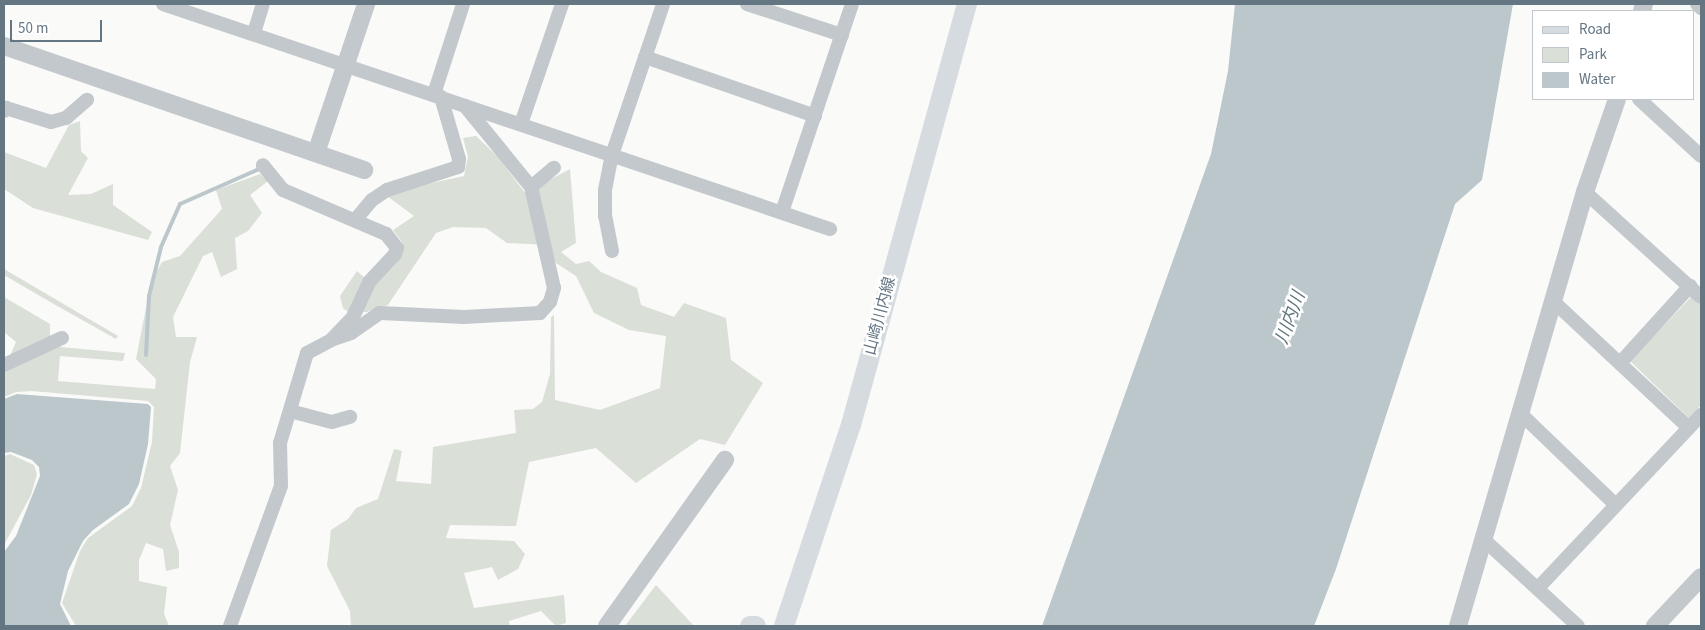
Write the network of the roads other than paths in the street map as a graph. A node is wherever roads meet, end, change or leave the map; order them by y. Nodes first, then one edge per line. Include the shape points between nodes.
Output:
1 (163, 4) edge
2 (263, 4) edge
3 (366, 4) edge
4 (463, 4) edge
5 (562, 4) edge
6 (663, 4) edge
7 (747, 4) edge
8 (852, 4) edge
9 (967, 4) edge
10 (1697, 4) edge
11 (763, 6) edge
12 (1701, 8) edge
13 (254, 33) junction
14 (842, 35) junction
15 (4, 46) edge
16 (645, 57) junction
17 (346, 64) junction
18 (437, 96) junction
19 (87, 100) dead end
20 (1616, 100) edge
21 (1640, 100) edge
22 (465, 105) junction
23 (4, 110) edge
24 (815, 116) junction
25 (521, 124) junction
26 (316, 153) junction
27 (612, 155) junction
28 (1701, 156) edge
29 (263, 164) dead end
30 (554, 168) dead end
31 (364, 170) dead end
32 (531, 187) junction
33 (1585, 192) junction
34 (782, 212) junction
35 (356, 219) junction
36 (830, 229) dead end
37 (612, 251) dead end
38 (1690, 286) junction
39 (1701, 297) edge
40 (1554, 302) junction
41 (62, 338) dead end
42 (331, 340) junction
43 (1621, 362) junction
44 (4, 365) edge
45 (290, 411) junction
46 (1522, 415) junction
47 (1701, 415) edge
48 (350, 416) dead end
49 (1688, 427) junction
50 (725, 460) dead end
51 (1616, 504) junction
52 (1482, 538) junction
53 (1701, 576) edge
54 (1538, 588) junction
55 (230, 626) edge
56 (607, 626) edge
57 (750, 626) edge
58 (756, 626) edge
59 (784, 626) edge
60 (1458, 626) edge
61 (1578, 626) edge
62 (1655, 626) edge

1 - 13 street
2 - 13 street
3 - 17 street
4 - 18 street
5 - 25 street
6 - 16 street
7 - 11 street
8 - 14 street
9 - 59 main road, 山崎川内線 via 851,425
10 - 12 street
11 - 14 street
13 - 17 street
14 - 24 street
15 - 26 street
16 - 24 street
16 - 27 street
17 - 18 street
17 - 26 street
18 - 22 street
18 - 35 street via 459,159 458,167 387,190 372,200
19 - 23 street via 66,118 51,122
20 - 33 street
21 - 28 street
22 - 25 street
22 - 32 street
24 - 34 street
25 - 27 street
26 - 31 street
27 - 34 street
27 - 37 street via 604,216
29 - 35 street via 283,190 321,208
30 - 32 street
32 - 42 street via 554,288 550,302 540,313 464,317 380,313 350,333
33 - 38 street
33 - 40 street
34 - 36 street
35 - 42 street via 386,234 397,248 369,282 353,317
38 - 39 street
38 - 43 street
40 - 43 street
40 - 46 street
41 - 44 street
42 - 45 street via 307,353
43 - 49 street
45 - 48 street via 332,422
45 - 55 street via 280,443 281,486
46 - 51 street
46 - 52 street
47 - 49 street
49 - 51 street
50 - 56 street
51 - 54 street
52 - 54 street
52 - 60 street
53 - 62 street
54 - 61 street
57 - 58 main road

